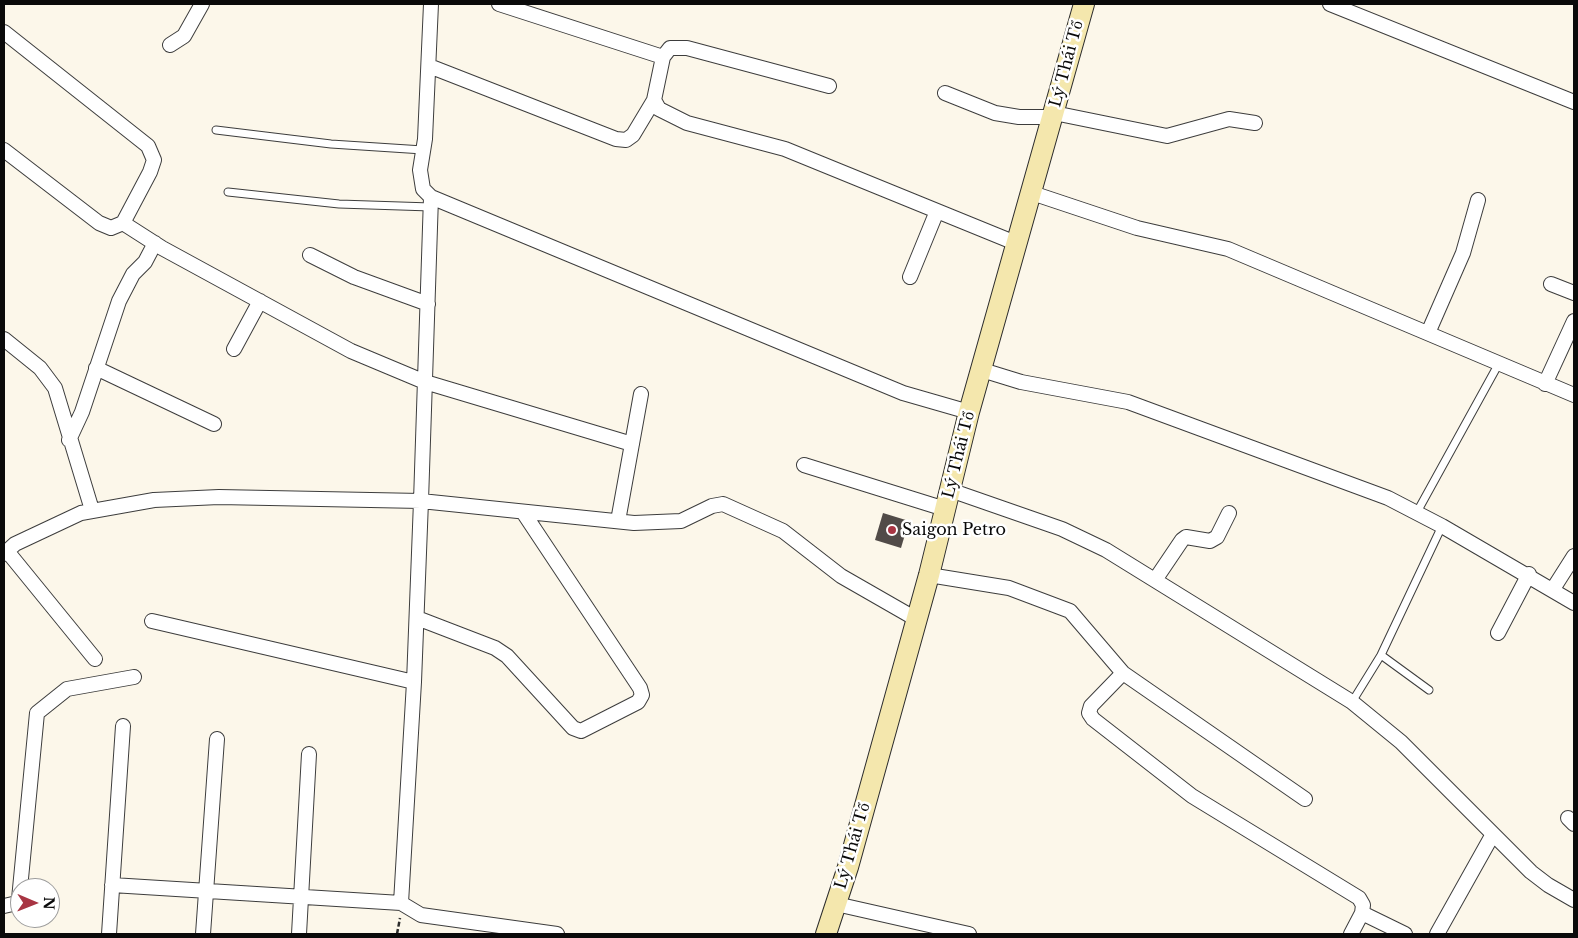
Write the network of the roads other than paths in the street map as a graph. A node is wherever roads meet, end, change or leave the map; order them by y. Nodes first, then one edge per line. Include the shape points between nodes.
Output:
1 (202, 4) edge
2 (431, 4) edge
3 (499, 4) edge
4 (1084, 4) edge
5 (1330, 4) edge
6 (4, 32) edge
7 (170, 45) dead end
8 (663, 57) junction
9 (429, 66) junction
10 (828, 86) dead end
11 (945, 93) dead end
12 (654, 100) junction
13 (1574, 102) edge
14 (1053, 115) junction
15 (1255, 123) dead end
16 (216, 130) dead end
17 (4, 150) edge
18 (423, 150) junction
19 (228, 192) dead end
20 (1032, 193) junction
21 (1478, 200) dead end
22 (431, 202) junction
23 (937, 211) junction
24 (123, 223) junction
25 (155, 243) junction
26 (1018, 244) junction
27 (310, 255) dead end
28 (910, 277) dead end
29 (1551, 284) dead end
30 (1574, 293) edge
31 (260, 301) junction
32 (428, 304) junction
33 (1574, 321) edge
34 (1428, 332) junction
35 (4, 340) edge
36 (234, 349) dead end
37 (1498, 365) junction
38 (96, 368) junction
39 (982, 370) junction
40 (425, 382) junction
41 (1545, 384) junction
42 (641, 394) dead end
43 (1574, 395) edge
44 (970, 412) junction
45 (214, 424) dead end
46 (69, 440) junction
47 (632, 444) junction
48 (804, 465) dead end
49 (947, 500) junction
50 (421, 501) junction
51 (92, 510) junction
52 (523, 512) junction
53 (1417, 512) junction
54 (1229, 513) dead end
55 (618, 521) junction
56 (1442, 526) junction
57 (6, 552) edge
58 (1574, 556) edge
59 (929, 574) junction
60 (1529, 574) junction
61 (1155, 580) junction
62 (1553, 589) junction
63 (1574, 602) edge
64 (417, 618) junction
65 (916, 620) junction
66 (152, 621) dead end
67 (1498, 633) dead end
68 (1381, 655) junction
69 (95, 659) dead end
70 (1123, 673) junction
71 (134, 677) dead end
72 (414, 682) junction
73 (1429, 690) dead end
74 (1352, 702) junction
75 (123, 726) dead end
76 (217, 739) dead end
77 (309, 754) dead end
78 (1305, 800) dead end
79 (1493, 834) junction
80 (112, 885) junction
81 (206, 891) junction
82 (302, 896) junction
83 (1574, 900) edge
84 (401, 903) junction
85 (836, 904) junction
86 (4, 906) edge
87 (1362, 913) junction
88 (109, 934) edge
89 (203, 934) edge
90 (299, 934) edge
91 (557, 934) edge
92 (826, 934) edge
93 (970, 934) edge
94 (1351, 934) edge
95 (1406, 934) edge
96 (1437, 934) edge

1 - 7 street via 184,36
2 - 9 street
3 - 8 street
4 - 14 main road, Lý Thái Tổ
5 - 13 street
6 - 24 street via 148,146 154,160
8 - 10 street via 670,48 687,48
8 - 12 street
9 - 12 street via 616,139 626,140 633,135
9 - 18 street
11 - 14 street via 995,113 1019,117
12 - 23 street via 659,109 688,123 785,149
14 - 15 street via 1167,136 1229,119
14 - 20 main road, Lý Thái Tổ
16 - 18 lane via 331,144
17 - 24 street via 99,223 111,228
18 - 22 street via 420,170 423,189
19 - 22 lane via 339,204
20 - 26 main road, Lý Thái Tổ
20 - 34 street via 1137,228 1228,249
21 - 34 street via 1464,253
22 - 32 street
22 - 44 street via 903,393
23 - 26 street
23 - 28 street
24 - 25 street
25 - 31 street
25 - 38 street via 119,301
26 - 39 main road, Lý Thái Tổ
27 - 32 street via 354,276
29 - 30 street
31 - 36 street
31 - 40 street via 351,350
32 - 40 street
33 - 41 street
34 - 37 street
35 - 46 street via 40,368 55,388
37 - 41 street
37 - 53 lane
38 - 45 street
38 - 46 street
39 - 44 main road, Lý Thái Tổ
39 - 53 street via 1021,382 1128,402 1234,439
40 - 47 street
40 - 50 street
41 - 43 street
42 - 47 street
44 - 49 main road, Lý Thái Tổ
46 - 51 street
47 - 55 street
48 - 49 street
49 - 59 main road, Lý Thái Tổ
49 - 61 street via 1062,529 1106,550
50 - 51 street via 219,497 154,500
50 - 52 street
50 - 64 street
51 - 57 street via 15,544
52 - 55 street
52 - 64 street via 640,688 642,695 638,702 581,731 573,728 507,656 495,648
53 - 56 street
54 - 61 street via 1217,537 1210,541 1186,537 1182,540
55 - 65 street via 681,521 723,504 783,531 841,576
56 - 60 street
56 - 68 lane
57 - 69 street
58 - 62 street
59 - 65 main road, Lý Thái Tổ
59 - 70 street via 1009,588 1070,611
60 - 62 street
60 - 67 street
61 - 74 street
62 - 63 street
64 - 72 street
65 - 85 main road, Lý Thái Tổ
66 - 72 street
68 - 73 lane
68 - 74 lane
70 - 78 street
70 - 87 street via 1092,706 1089,713 1093,719 1192,796 1359,898 1363,905
71 - 86 street via 67,689 37,712 19,899 18,903
72 - 84 street
74 - 79 street via 1401,742
75 - 80 street
76 - 81 street
77 - 82 street
79 - 83 street via 1531,872
79 - 96 street
80 - 81 street
80 - 88 street
81 - 82 street
81 - 89 street
82 - 84 street
82 - 90 street
84 - 91 street via 421,914
85 - 92 main road, Lý Thái Tổ
85 - 93 street
87 - 94 street
87 - 95 street

